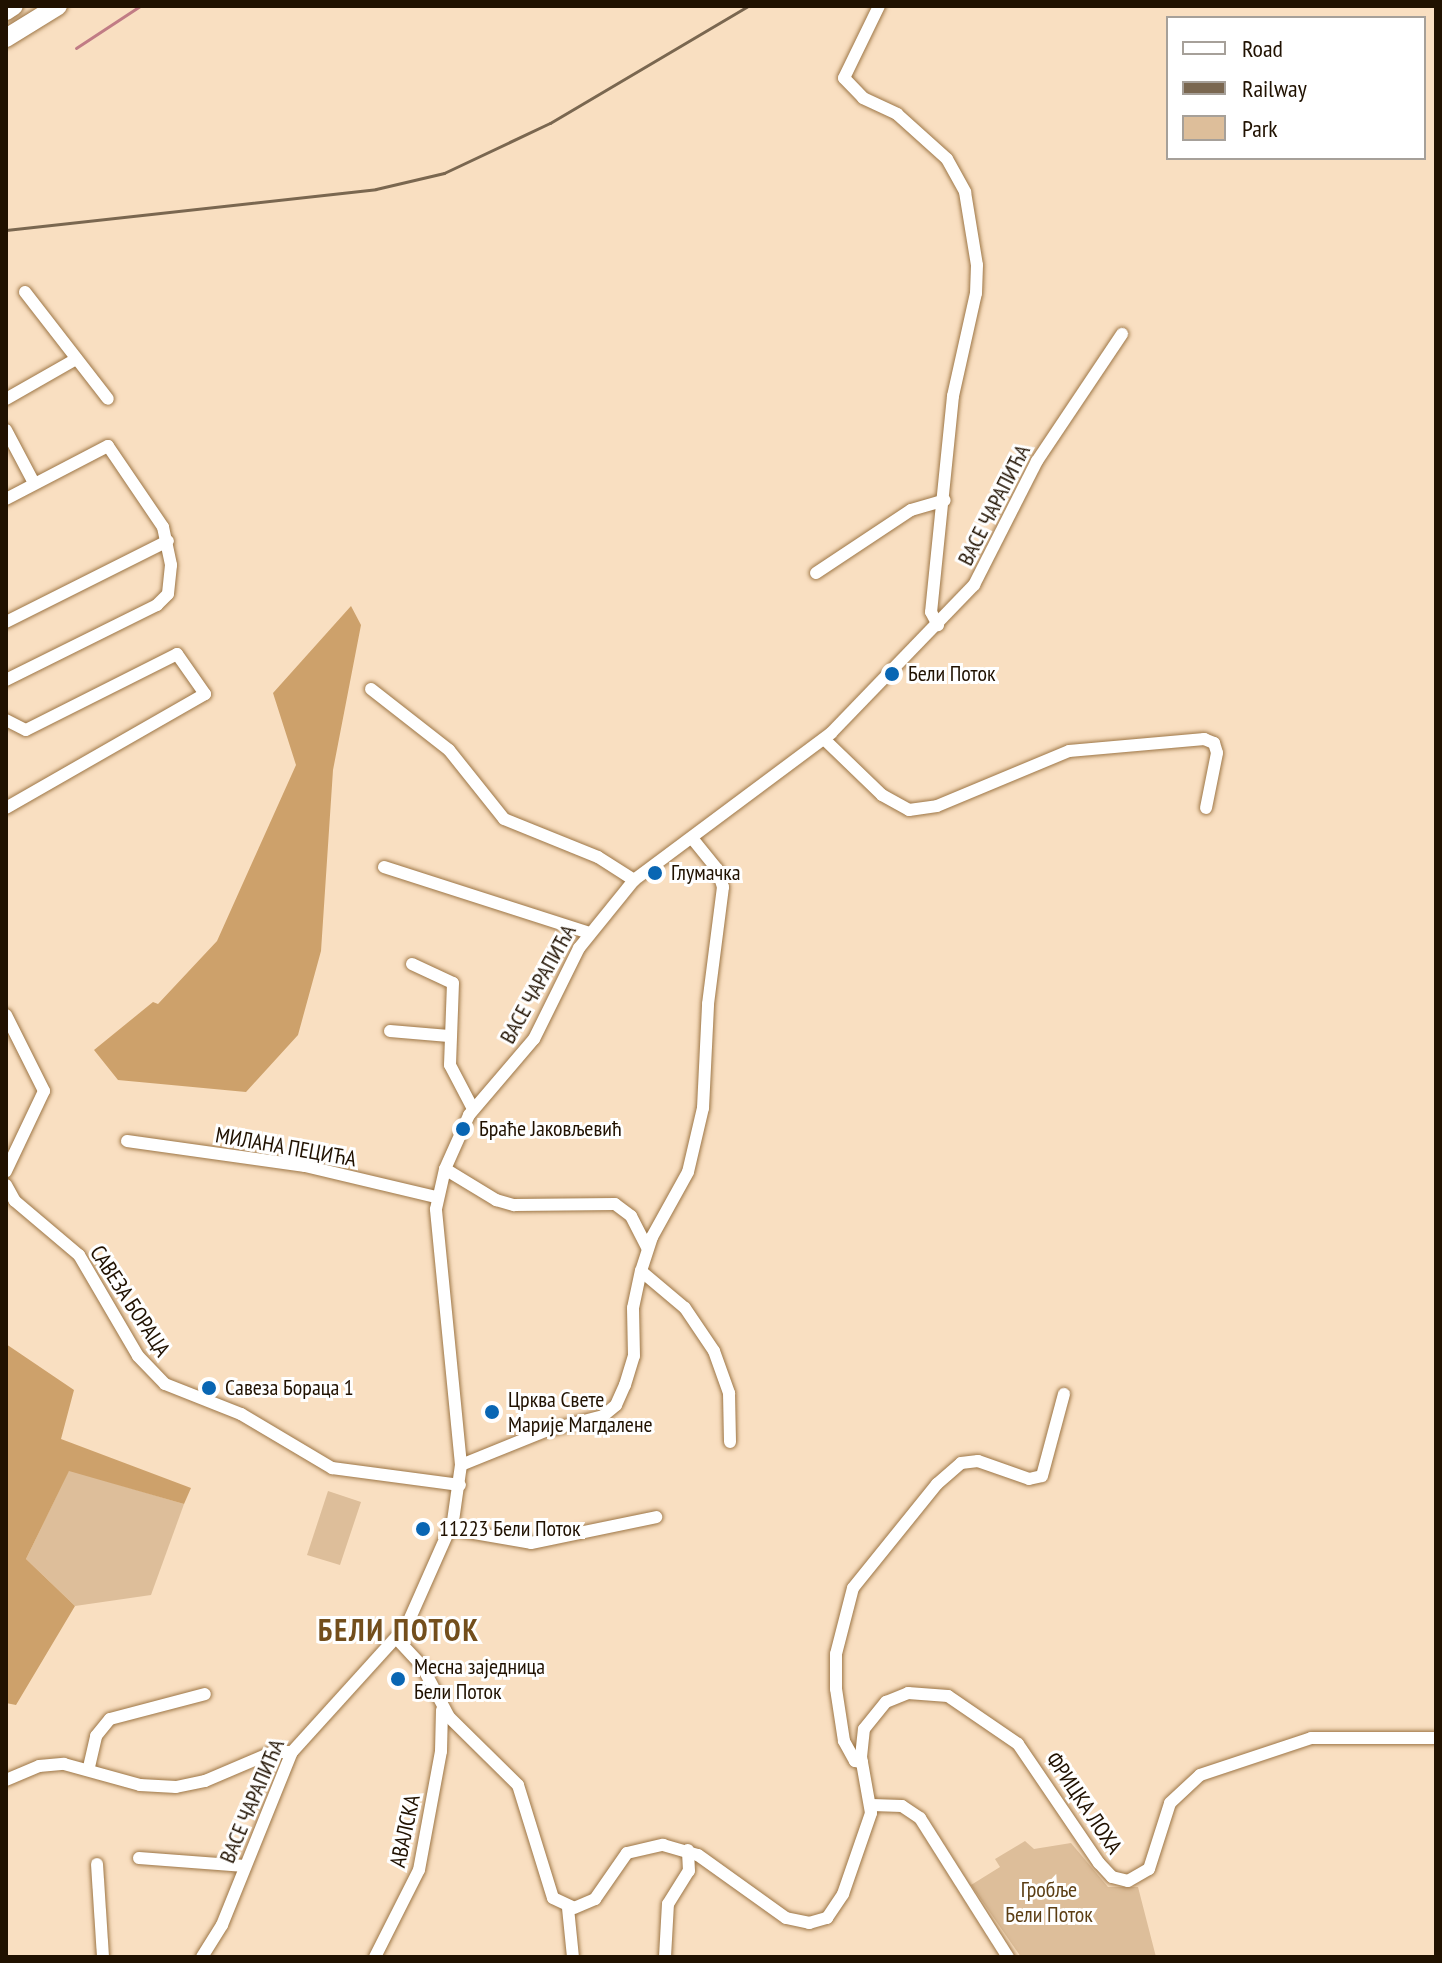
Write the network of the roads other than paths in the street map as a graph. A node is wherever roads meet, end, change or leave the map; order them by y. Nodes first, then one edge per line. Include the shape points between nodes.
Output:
1 (14, 6) edge
2 (58, 6) edge
3 (879, 6) edge
4 (6, 11) edge
5 (6, 38) edge
6 (25, 292) dead end
7 (1122, 334) dead end
8 (76, 359) junction
9 (6, 399) edge
10 (108, 399) dead end
11 (6, 430) edge
12 (34, 483) junction
13 (6, 499) edge
14 (945, 500) junction
15 (168, 541) junction
16 (816, 573) dead end
17 (6, 622) edge
18 (938, 625) junction
19 (6, 680) edge
20 (371, 689) dead end
21 (6, 720) edge
22 (824, 739) junction
23 (6, 808) edge
24 (1206, 808) dead end
25 (693, 839) junction
26 (384, 867) dead end
27 (634, 880) junction
28 (589, 933) junction
29 (412, 964) dead end
30 (6, 1015) edge
31 (390, 1031) dead end
32 (449, 1036) junction
33 (473, 1109) junction
34 (127, 1141) dead end
35 (445, 1169) junction
36 (6, 1171) edge
37 (6, 1185) edge
38 (436, 1197) junction
39 (647, 1248) junction
40 (641, 1271) junction
41 (1064, 1394) dead end
42 (730, 1442) dead end
43 (461, 1465) junction
44 (460, 1485) junction
45 (656, 1517) dead end
46 (451, 1529) junction
47 (397, 1639) junction
48 (205, 1694) dead end
49 (442, 1710) junction
50 (460, 1729) junction
51 (1436, 1738) edge
52 (441, 1751) junction
53 (292, 1752) junction
54 (862, 1762) junction
55 (89, 1767) junction
56 (6, 1780) edge
57 (872, 1805) junction
58 (688, 1850) junction
59 (139, 1858) dead end
60 (97, 1864) dead end
61 (245, 1866) junction
62 (568, 1908) junction
63 (103, 1957) edge
64 (202, 1957) edge
65 (375, 1957) edge
66 (573, 1957) edge
67 (665, 1957) edge
68 (1008, 1957) edge

1 - 4 highway
2 - 5 highway
3 - 14 street via 844,78 863,98 897,114 947,159 965,192 974,241 978,279 953,396
6 - 8 street
7 - 18 street, ВАСЕ ЧАРАПИЋА via 1037,461 987,566
8 - 9 street
8 - 10 street
11 - 12 street
12 - 13 street
12 - 15 street via 108,446
14 - 16 street via 911,510
14 - 18 street via 931,612
15 - 17 street
15 - 19 street via 170,585 163,600
18 - 22 street, ВАСЕ ЧАРАПИЋА
20 - 27 street via 449,750 504,819 598,857
21 - 23 street via 26,730 179,654 204,692 203,699 104,749
22 - 24 street via 892,803 909,810 937,806 1077,749 1204,739 1217,753
22 - 25 street, ВАСЕ ЧАРАПИЋА
25 - 27 street, ВАСЕ ЧАРАПИЋА
25 - 39 street via 717,869 723,887 708,1004 703,1108 688,1172
26 - 28 street
27 - 28 street, ВАСЕ ЧАРАПИЋА
28 - 33 street, ВАСЕ ЧАРАПИЋА via 534,1039
29 - 32 street via 453,983
30 - 36 street via 44,1091
31 - 32 street
32 - 33 street via 450,1065
33 - 35 street, ВАСЕ ЧАРАПИЋА
34 - 38 street, МИЛАНА ПЕЦИЋА via 305,1166
35 - 38 street, ВАСЕ ЧАРАПИЋА
35 - 39 street via 514,1205 615,1204 631,1216
37 - 44 street, САВЕЗА БОРАЦА via 15,1201 79,1255 138,1356 165,1384 241,1414 332,1468
38 - 43 street, ВАСЕ ЧАРАПИЋА
39 - 40 street
40 - 42 street via 685,1308 714,1351 729,1393
40 - 43 street via 633,1308 634,1356 613,1409
41 - 54 street via 1042,1476 1029,1479 978,1461 961,1463 937,1484 853,1588 836,1654 836,1689 844,1741 855,1761
43 - 44 street, ВАСЕ ЧАРАПИЋА
44 - 46 street, ВАСЕ ЧАРАПИЋА
45 - 46 street via 531,1543
46 - 47 street, ВАСЕ ЧАРАПИЋА via 426,1590
47 - 49 street, АВАЛСКА via 422,1666
47 - 53 street, ВАСЕ ЧАРАПИЋА via 309,1727
48 - 55 street via 110,1719 96,1736
49 - 50 street, АВАЛСКА
49 - 52 street, АВАЛСКА
50 - 52 street
50 - 62 street via 518,1785 553,1898
51 - 54 street, ФРИЦКА ЛОХА via 1311,1738 1200,1775 1170,1803 1149,1869 1128,1881 1112,1877 1099,1863 1018,1744 948,1696 914,1692 886,1702 866,1725
52 - 65 street, АВАЛСКА via 419,1870
53 - 55 street via 278,1751 176,1787 140,1785
53 - 61 street, ВАСЕ ЧАРАПИЋА
54 - 57 street, ФРИЦКА ЛОХА
55 - 56 street via 49,1764
57 - 58 street via 843,1894 819,1923 786,1918
57 - 68 street via 902,1806 920,1818
58 - 62 street via 663,1845 633,1849 615,1865 595,1899
58 - 67 street via 689,1871 668,1904
59 - 61 street
60 - 63 street
61 - 64 street, ВАСЕ ЧАРАПИЋА via 222,1925
62 - 66 street

